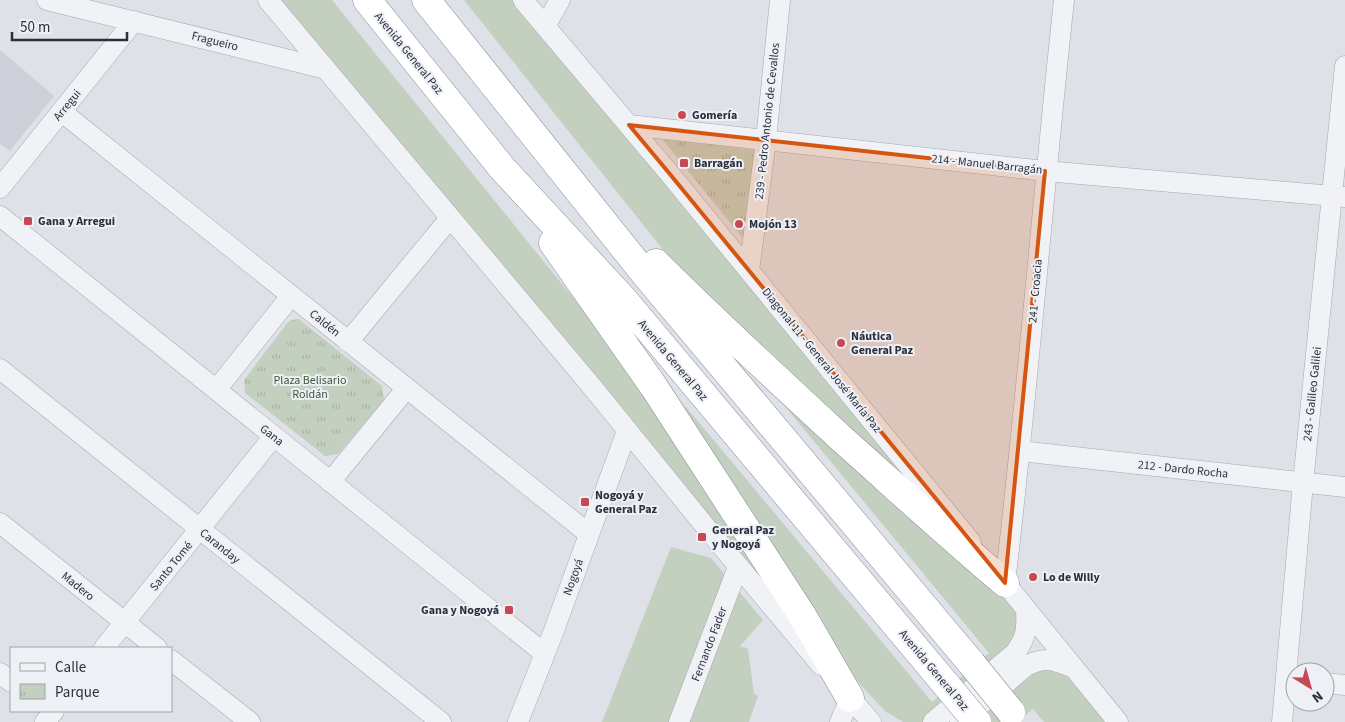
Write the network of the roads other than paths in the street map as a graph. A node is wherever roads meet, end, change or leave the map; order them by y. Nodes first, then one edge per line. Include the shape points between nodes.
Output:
1 (47, 0) edge
2 (268, 0) edge
3 (367, 0) edge
4 (426, 0) edge
5 (523, 0) edge
6 (560, 0) edge
7 (780, 0) edge
8 (1064, 0) edge
9 (134, 21) junction
10 (545, 26) junction
11 (1345, 66) edge
12 (326, 69) junction
13 (62, 112) junction
14 (629, 125) junction
15 (766, 140) junction
16 (546, 150) junction
17 (502, 168) junction
18 (1045, 171) junction
19 (0, 188) edge
20 (1338, 196) edge
21 (0, 216) edge
22 (450, 218) junction
23 (749, 271) junction
24 (290, 296) junction
25 (348, 342) junction
26 (0, 369) edge
27 (406, 389) junction
28 (216, 390) junction
29 (627, 431) junction
30 (274, 436) junction
31 (1020, 451) junction
32 (330, 482) junction
33 (1303, 483) junction
34 (1345, 487) edge
35 (0, 523) edge
36 (200, 530) junction
37 (589, 534) junction
38 (738, 567) junction
39 (1005, 583) junction
40 (1026, 609) junction
41 (125, 623) junction
42 (105, 647) edge
43 (156, 647) edge
44 (544, 654) junction
45 (172, 661) edge
46 (1292, 662) edge
47 (1074, 668) junction
48 (1285, 708) edge
49 (845, 710) edge
50 (1015, 717) edge
51 (250, 722) edge
52 (441, 722) edge
53 (518, 722) edge
54 (679, 722) edge
55 (871, 722) edge
56 (933, 722) edge
57 (960, 722) edge
58 (977, 722) edge
59 (1118, 722) edge
60 (1282, 722) edge

1 - 9 street, Fragueiro
2 - 12 street
3 - 17 highway, Avenida General Paz
4 - 16 highway
5 - 10 street, Diagonal 11 - General José María Paz
6 - 10 street
7 - 15 street, 239 - Pedro Antonio de Cevallos
8 - 18 street, 241 - Croacia
9 - 12 street, Fragueiro
9 - 13 street, Arregui
10 - 14 street, Diagonal 11 - General José María Paz
11 - 20 street, 243 - Galileo Galilei
12 - 22 street
13 - 19 street, Arregui
13 - 24 street, Caldén
14 - 15 street, 214 - Manuel Barragán
14 - 23 street, Diagonal 11 - General José María Paz
15 - 18 street, 214 - Manuel Barragán
15 - 23 street, 239 - Pedro Antonio de Cevallos
16 - 39 highway via 778,380
16 - 50 highway, bridge via 651,281
17 - 49 highway via 660,395 802,615
17 - 58 highway, Avenida General Paz, bridge via 624,300
18 - 20 street, 214 - Manuel Barragán
18 - 31 street, 241 - Croacia
20 - 33 street, 243 - Galileo Galilei
21 - 28 street, Gana
22 - 25 street
22 - 29 street
23 - 39 street, Diagonal 11 - General José María Paz
24 - 25 street, Caldén
24 - 28 street
25 - 27 street, Caldén
26 - 36 street, Caranday
27 - 32 street
27 - 37 street, Caldén
28 - 30 street, Gana
29 - 37 street, Nogoyá
29 - 38 street
30 - 32 street, Gana
30 - 36 street, Santo Tomé
31 - 33 street, 212 - Dardo Rocha
31 - 39 street, 241 - Croacia
32 - 44 street, Gana
33 - 34 street, 212 - Dardo Rocha
33 - 46 street, 243 - Galileo Galilei
35 - 41 street, Madero
36 - 41 street, Santo Tomé
36 - 52 street, Caranday
37 - 44 street, Nogoyá
38 - 49 street via 790,629
38 - 54 street, Fernando Fader
39 - 40 street, Diagonal 11 - General José María Paz
40 - 47 street, Diagonal 11 - General José María Paz
40 - 56 street via 1027,626 1023,641 1015,652
41 - 42 street, Santo Tomé
41 - 43 street, Madero
44 - 53 street, Nogoyá
45 - 51 street
47 - 57 street via 1054,660 1038,660 1026,666
47 - 59 street, Diagonal 11 - General José María Paz
48 - 60 street, 243 - Galileo Galilei
49 - 55 street

